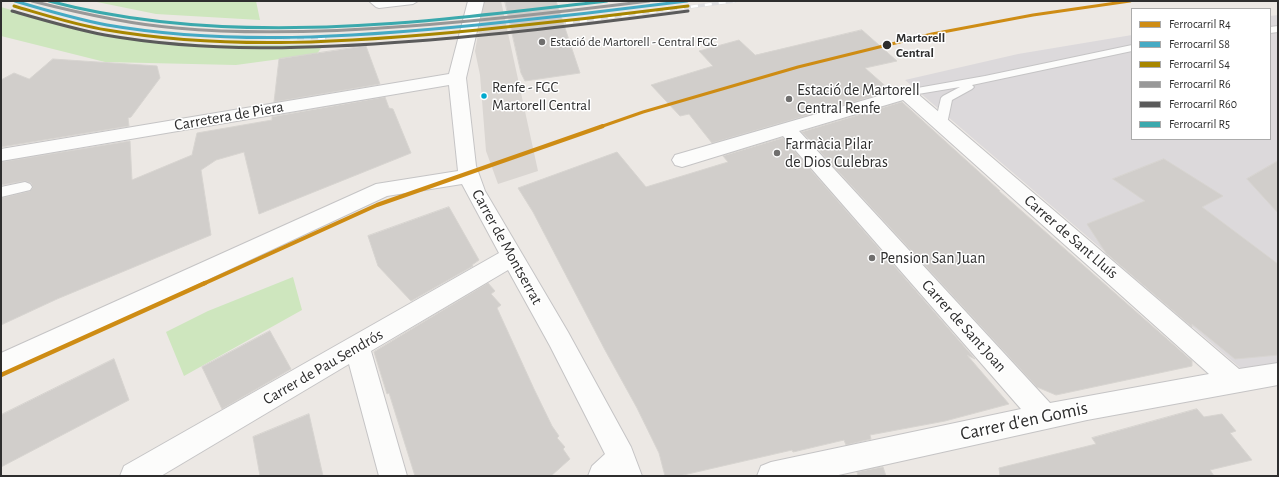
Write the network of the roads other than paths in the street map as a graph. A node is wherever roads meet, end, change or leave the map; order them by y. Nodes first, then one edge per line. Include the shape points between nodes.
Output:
1 (374, 1) edge
2 (413, 1) edge
3 (476, 1) edge
4 (1131, 48) edge
5 (457, 78) junction
6 (985, 79) junction
7 (906, 93) junction
8 (941, 124) junction
9 (788, 129) junction
10 (1, 155) edge
11 (682, 160) dead end
12 (469, 176) junction
13 (25, 187) dead end
14 (1, 192) edge
15 (511, 257) junction
16 (357, 347) junction
17 (1, 365) edge
18 (1278, 374) edge
19 (1235, 381) junction
20 (1044, 416) junction
21 (617, 470) edge
22 (134, 476) edge
23 (393, 476) edge
24 (771, 476) edge

1 - 2 lane via 379,5
3 - 5 street, Carrer de Montserrat
4 - 6 lane
5 - 10 street, Carretera de Piera
5 - 12 street, Carrer de Montserrat
6 - 7 lane
6 - 8 lane via 947,98
7 - 8 street, Carrer de Sant Lluís
7 - 9 street
8 - 19 street, Carrer de Sant Lluís
9 - 11 street
9 - 20 street, Carrer de Sant Joan
12 - 15 street, Carrer de Montserrat
12 - 17 street via 383,189
13 - 14 lane
15 - 16 street, Carrer de Pau Sendrós
15 - 21 street, Carrer de Montserrat via 559,340
16 - 22 street, Carrer de Pau Sendrós
16 - 23 street
18 - 19 street, Carrer d'en Gomis
19 - 20 street, Carrer d'en Gomis
20 - 24 street, Carrer d'en Gomis

